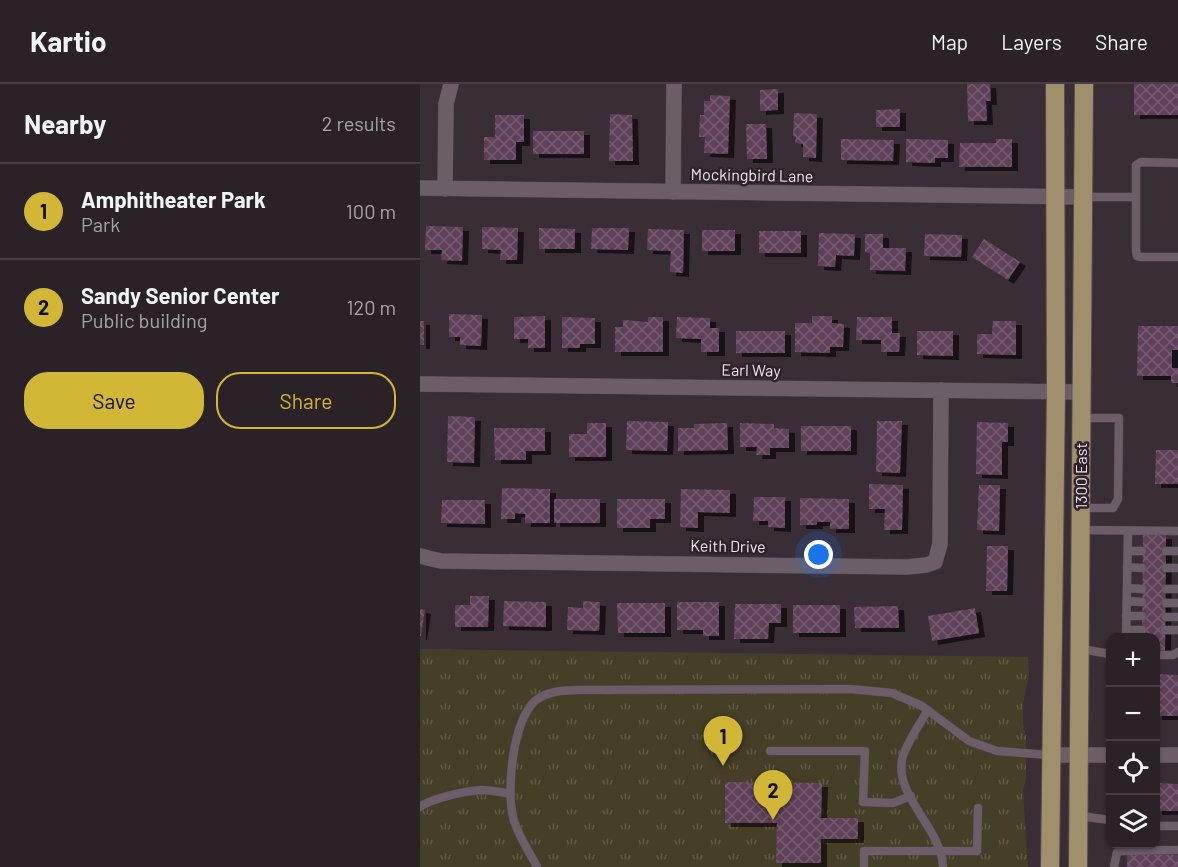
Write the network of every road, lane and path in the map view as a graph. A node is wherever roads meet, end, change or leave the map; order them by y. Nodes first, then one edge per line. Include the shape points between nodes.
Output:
1 (451, 84) edge
2 (674, 84) edge
3 (1055, 84) edge
4 (1084, 84) edge
5 (1178, 163) edge
6 (420, 188) edge
7 (445, 189) junction
8 (673, 192) junction
9 (1056, 197) junction
10 (1083, 197) junction
11 (1137, 197) junction
12 (1178, 257) edge
13 (420, 384) edge
14 (941, 390) junction
15 (1056, 392) junction
16 (1082, 392) junction
17 (1082, 418) junction
18 (1081, 508) junction
19 (1081, 530) junction
20 (1128, 531) junction
21 (1178, 531) edge
22 (1128, 551) junction
23 (1142, 551) dead end
24 (1166, 551) dead end
25 (1178, 551) edge
26 (420, 556) edge
27 (1128, 567) junction
28 (1142, 568) dead end
29 (1166, 568) dead end
30 (1178, 568) edge
31 (1127, 588) junction
32 (1142, 589) dead end
33 (1166, 589) dead end
34 (1178, 589) edge
35 (1127, 601) junction
36 (1142, 602) dead end
37 (1166, 603) dead end
38 (1178, 603) edge
39 (1126, 616) junction
40 (1142, 616) dead end
41 (1166, 617) dead end
42 (1178, 617) edge
43 (1142, 630) dead end
44 (1165, 630) dead end
45 (1178, 630) edge
46 (1126, 633) edge
47 (1130, 633) edge
48 (1081, 649) junction
49 (1178, 652) edge
50 (1106, 653) edge
51 (1160, 656) edge
52 (928, 710) junction
53 (770, 751) dead end
54 (1052, 755) junction
55 (1078, 756) junction
56 (1106, 756) edge
57 (1160, 756) edge
58 (1178, 756) edge
59 (511, 794) junction
60 (911, 796) junction
61 (420, 807) edge
62 (978, 808) dead end
63 (1078, 816) junction
64 (1106, 820) edge
65 (1160, 826) edge
66 (1178, 826) edge
67 (940, 850) junction
68 (1178, 850) edge
69 (537, 867) edge
70 (864, 867) edge
71 (943, 867) edge
72 (1050, 867) edge
73 (1078, 867) edge
74 (1114, 867) edge

1 - 7 street via 446,104
2 - 8 street
3 - 9 main road, 1300 East
4 - 10 main road, 1300 East
5 - 11 lane via 1137,165
6 - 7 street, Mockingbird Lane
7 - 8 street, Mockingbird Lane
8 - 9 street, Mockingbird Lane
9 - 10 street, Mockingbird Lane
9 - 15 main road, 1300 East
10 - 11 lane
10 - 16 main road, 1300 East
11 - 12 lane via 1137,256
13 - 14 street, Earl Way
14 - 15 street, Earl Way
14 - 26 street, Keith Drive via 940,544 934,562 926,565 441,561
15 - 16 street, Earl Way
15 - 54 main road, 1300 East
16 - 17 main road, 1300 East
17 - 18 main road, 1300 East
17 - 18 lane via 1119,418 1119,427 1118,499 1113,508
18 - 19 main road, 1300 East
19 - 20 lane
19 - 48 main road, 1300 East
20 - 21 lane
20 - 22 lane
22 - 23 lane
22 - 27 lane
24 - 25 lane
27 - 28 lane
27 - 31 lane
29 - 30 lane
31 - 32 lane
31 - 35 lane
33 - 34 lane
35 - 36 lane
35 - 39 lane
37 - 38 lane
39 - 40 lane
39 - 46 lane
41 - 42 lane
43 - 47 lane
44 - 45 lane
48 - 50 lane
48 - 55 main road, 1300 East
49 - 51 lane
52 - 54 lane via 969,741 997,751
52 - 59 lane via 892,693 851,689 549,693 526,713 511,769
52 - 60 lane via 902,760 904,785
53 - 60 lane via 865,751 863,802 893,802
54 - 55 street
54 - 72 main road, 1300 East
55 - 56 street
55 - 63 main road, 1300 East
57 - 58 street
59 - 61 lane via 481,790
59 - 69 lane via 513,819
60 - 67 lane
62 - 67 lane via 977,851
63 - 64 lane
63 - 73 main road, 1300 East
65 - 66 lane
67 - 70 lane via 864,851
67 - 71 lane
68 - 74 lane via 1117,852

